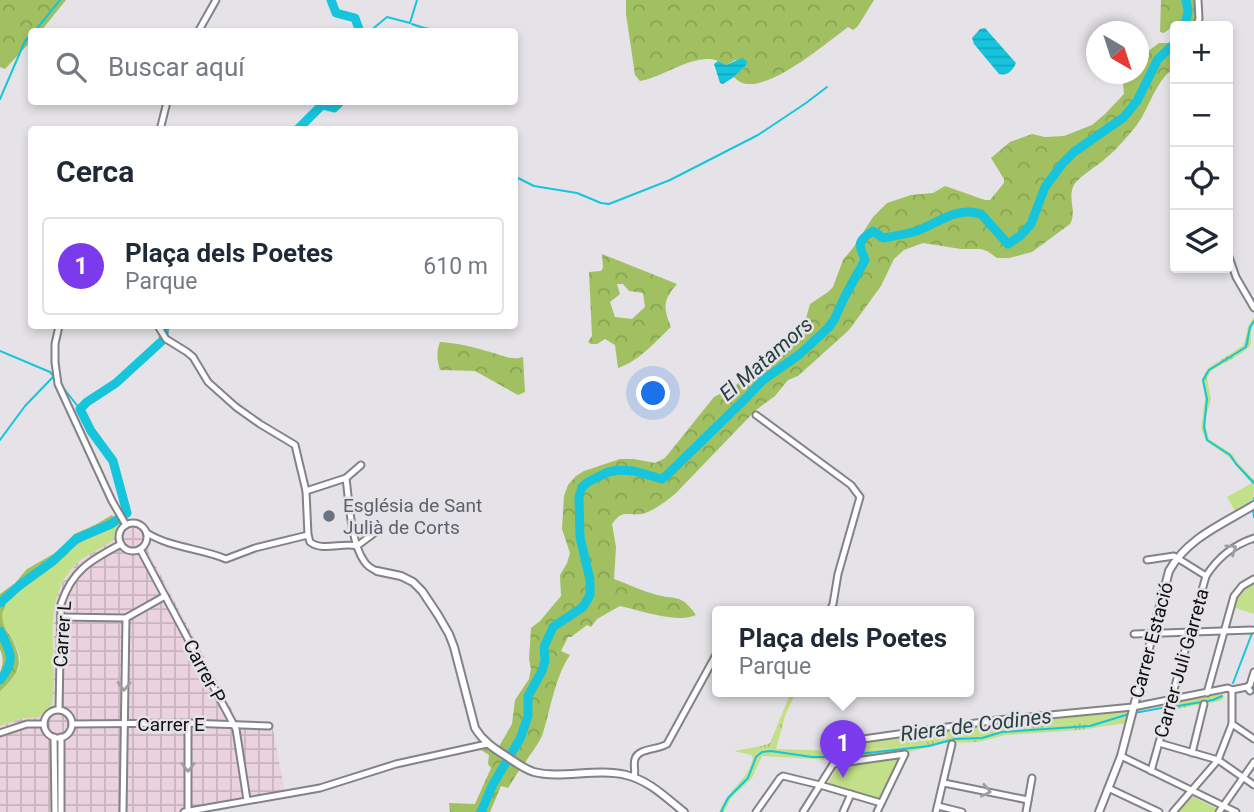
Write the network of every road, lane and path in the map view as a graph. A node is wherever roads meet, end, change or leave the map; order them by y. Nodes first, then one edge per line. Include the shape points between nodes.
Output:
1 (216, 0) edge
2 (1198, 0) edge
3 (1197, 21) edge
4 (200, 28) edge
5 (166, 105) edge
6 (161, 126) edge
7 (1233, 268) edge
8 (1254, 308) edge
9 (58, 329) edge
10 (160, 329) edge
11 (756, 415) dead end
12 (361, 465) dead end
13 (346, 478) junction
14 (306, 491) junction
15 (1254, 505) edge
16 (126, 525) junction
17 (377, 531) dead end
18 (147, 533) junction
19 (308, 535) junction
20 (1254, 538) edge
21 (121, 544) junction
22 (357, 545) junction
23 (140, 549) junction
24 (1177, 558) junction
25 (1147, 560) dead end
26 (377, 571) joint
27 (1206, 576) junction
28 (1254, 579) edge
29 (165, 596) junction
30 (832, 606) edge
31 (61, 617) junction
32 (126, 618) junction
33 (1252, 629) dead end
34 (1224, 630) junction
35 (1189, 631) junction
36 (1154, 633) junction
37 (1134, 634) dead end
38 (712, 662) edge
39 (1254, 672) edge
40 (1251, 689) edge
41 (1232, 690) junction
42 (1207, 693) junction
43 (1171, 701) junction
44 (1204, 704) dead end
45 (59, 709) junction
46 (1133, 709) junction
47 (188, 723) junction
48 (44, 724) junction
49 (72, 724) junction
50 (124, 724) junction
51 (1232, 724) junction
52 (234, 725) junction
53 (269, 726) dead end
54 (0, 733) edge
55 (479, 734) junction
56 (54, 737) junction
57 (61, 737) junction
58 (1254, 739) edge
59 (1158, 743) junction
60 (953, 744) dead end
61 (490, 746) junction
62 (472, 748) junction
63 (1192, 753) junction
64 (1121, 756) junction
65 (1218, 760) junction
66 (1254, 762) edge
67 (834, 764) junction
68 (1151, 771) junction
69 (634, 777) junction
70 (1244, 777) junction
71 (1032, 778) dead end
72 (944, 783) junction
73 (820, 785) junction
74 (1254, 785) edge
75 (1108, 788) junction
76 (1192, 791) junction
77 (851, 794) junction
78 (247, 800) junction
79 (1028, 800) junction
80 (881, 803) junction
81 (937, 809) edge
82 (1221, 809) edge
83 (186, 811) edge
84 (54, 812) edge
85 (61, 812) edge
86 (123, 812) edge
87 (684, 812) edge
88 (757, 812) edge
89 (803, 812) edge
90 (842, 812) edge
91 (877, 812) edge
92 (962, 812) edge
93 (1026, 812) edge
94 (1099, 812) edge
95 (1159, 812) edge
96 (1173, 812) edge
97 (1236, 812) edge

1 - 4 street
2 - 3 street
5 - 6 street
7 - 8 street
9 - 16 street via 58,384
10 - 14 street via 166,340 193,357 208,382 236,407 295,445
11 - 30 street via 860,496
12 - 13 street
13 - 14 street
13 - 22 street
14 - 19 street
15 - 24 street, Carrer Estació via 1196,538
16 - 18 street via 136,523
16 - 21 street via 119,534
17 - 22 street
18 - 19 street via 226,559
18 - 23 street
19 - 22 street via 314,545
27 -> 20 street, Carrer Juli Garreta via 1225,554
21 - 23 street via 130,550
21 - 31 street, Carrer L via 73,577 61,604
22 - 26 street via 365,563
23 - 29 street, Carrer P
24 - 25 street
24 - 27 street
24 - 36 street, Carrer Estació via 1169,571
26 - 55 street via 413,582 438,615 454,647
27 - 35 street, Carrer Juli Garreta
28 - 34 street via 1237,593
29 - 32 street
29 - 52 street, Carrer P
31 - 32 street
31 - 45 street, Carrer L
32 -> 50 street
33 - 34 street
34 - 35 street
34 - 42 street
35 - 36 street
35 - 43 street, Carrer Juli Garreta
36 - 37 street
36 - 46 street, Carrer Estació
38 - 69 street via 667,744 636,756
39 - 40 street
40 - 41 street
41 - 42 street
41 - 51 street
42 - 43 street
43 - 46 street
43 - 59 street, Carrer Juli Garreta
44 - 63 street
45 - 48 street via 50,712
45 - 49 street via 69,715
46 - 64 street, Carrer Estació
46 - 67 street via 997,720 863,738 852,741
47 - 50 street, Carrer E
47 - 52 street, Carrer E
47 -> 83 street
48 - 54 street
48 - 56 street
49 - 50 street, Carrer E
49 - 57 street
50 - 86 street
51 - 58 street
51 - 65 street
52 - 53 street, Carrer E
52 - 78 street, Carrer P
55 - 61 street
55 - 62 street
56 - 57 street
56 - 84 street
57 - 85 street
59 - 63 street
59 - 68 street, Carrer Juli Garreta
60 - 72 street
61 - 62 street
61 - 69 street via 540,773
62 - 78 street via 396,764 327,786
63 - 65 street
64 - 68 street
64 - 75 street, Carrer Estació
65 - 70 street
65 - 76 street
66 - 70 street
67 - 73 street
67 - 80 street via 905,754
68 - 76 street
69 - 87 street via 656,788
70 - 74 street
70 - 82 street
71 - 79 street
72 -> 79 street
72 - 81 street
73 - 77 street
73 - 88 street via 783,776
73 - 89 street
75 - 94 street, Carrer Estació
75 - 95 street
76 - 82 street
76 - 96 street
77 - 80 street
77 - 90 street
78 - 83 street
79 - 93 street
80 - 91 street
81 - 92 street
82 - 97 street

